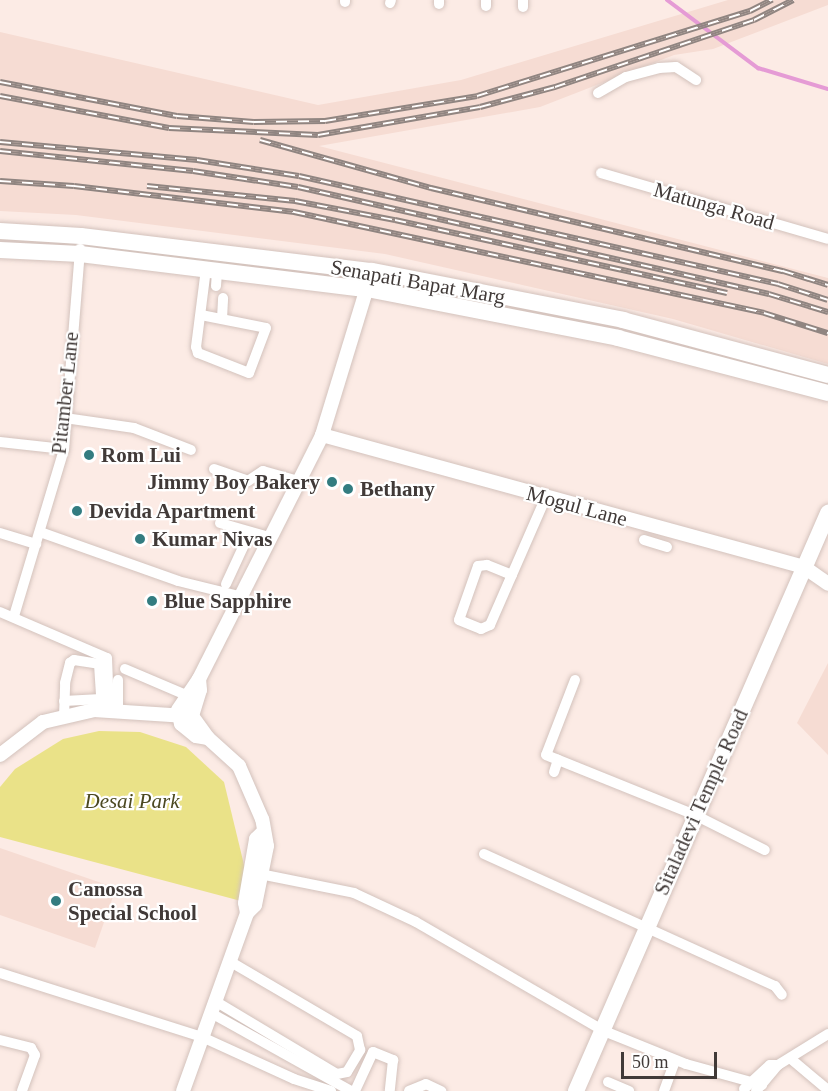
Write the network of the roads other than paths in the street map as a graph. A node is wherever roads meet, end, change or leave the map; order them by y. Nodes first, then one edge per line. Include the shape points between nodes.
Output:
1 (696, 80) dead end
2 (598, 93) dead end
3 (601, 173) dead end
4 (0, 231) edge
5 (81, 236) junction
6 (828, 239) edge
7 (0, 250) edge
8 (80, 254) junction
9 (372, 271) junction
10 (213, 275) junction
11 (457, 288) junction
12 (367, 289) junction
13 (223, 298) dead end
14 (453, 306) junction
15 (558, 307) junction
16 (201, 315) junction
17 (222, 319) junction
18 (554, 325) junction
19 (782, 363) junction
20 (828, 375) edge
21 (777, 380) junction
22 (828, 393) edge
23 (65, 418) junction
24 (322, 435) junction
25 (0, 442) edge
26 (64, 449) junction
27 (191, 450) dead end
28 (214, 469) dead end
29 (298, 481) junction
30 (546, 497) junction
31 (828, 513) edge
32 (220, 523) dead end
33 (40, 532) junction
34 (250, 532) junction
35 (0, 533) edge
36 (270, 537) junction
37 (644, 540) dead end
38 (36, 544) junction
39 (667, 547) dead end
40 (804, 567) junction
41 (512, 575) junction
42 (226, 584) dead end
43 (828, 584) edge
44 (239, 596) junction
45 (0, 612) edge
46 (14, 616) junction
47 (126, 669) dead end
48 (199, 679) junction
49 (118, 680) dead end
50 (575, 680) dead end
51 (186, 694) junction
52 (64, 701) junction
53 (108, 707) junction
54 (177, 716) junction
55 (64, 717) junction
56 (193, 718) junction
57 (208, 738) junction
58 (0, 755) edge
59 (558, 760) junction
60 (554, 772) dead end
61 (695, 815) junction
62 (765, 850) dead end
63 (484, 854) dead end
64 (258, 873) junction
65 (646, 929) junction
66 (229, 961) junction
67 (0, 973) edge
68 (782, 995) dead end
69 (213, 1007) junction
70 (604, 1031) junction
71 (828, 1034) edge
72 (202, 1037) junction
73 (0, 1040) edge
74 (791, 1059) junction
75 (675, 1061) junction
76 (316, 1078) junction
77 (608, 1082) dead end
78 (753, 1087) edge
79 (335, 1089) edge
80 (828, 1090) edge
81 (22, 1091) edge
82 (183, 1091) edge
83 (351, 1091) edge
84 (356, 1091) edge
85 (390, 1091) edge
86 (409, 1091) edge
87 (441, 1091) edge
88 (576, 1091) edge
89 (629, 1091) edge
90 (664, 1091) edge

1 - 2 street via 676,67 659,68 626,77
3 - 6 street, Matunga Road
4 - 5 main road, Senapati Bapat Marg
5 - 8 street, Pitamber Lane
5 - 9 main road, Senapati Bapat Marg
7 - 8 main road, Senapati Bapat Marg
8 - 10 main road, Senapati Bapat Marg
8 - 23 street, Pitamber Lane
9 - 11 main road, Senapati Bapat Marg
9 - 12 street
10 - 12 main road, Senapati Bapat Marg
10 - 16 street
11 - 14 main road
11 - 15 main road, Senapati Bapat Marg
12 - 14 main road, Senapati Bapat Marg
12 - 24 street
13 - 17 street
14 - 18 main road, Senapati Bapat Marg
15 - 18 main road
15 - 19 main road, Senapati Bapat Marg via 623,320
16 - 17 street
16 - 17 street via 198,353 249,373 266,328
18 - 21 main road, Senapati Bapat Marg
19 - 20 main road, Senapati Bapat Marg
19 - 21 main road
21 - 22 main road, Senapati Bapat Marg
23 - 26 street, Pitamber Lane
23 - 27 street via 134,428
24 - 29 street
24 - 30 street, Mogul Lane
25 - 26 street
26 - 33 street, Pitamber Lane
28 - 29 street via 248,481 263,471
29 - 36 street
30 - 40 street, Mogul Lane
30 - 41 street
31 - 40 main road, Sitaladevi Temple Road
32 - 34 street
33 - 38 street, Pitamber Lane
33 - 44 street via 178,581
34 - 36 street
34 - 42 street
35 - 38 street
36 - 44 street
37 - 39 street
38 - 46 street, Pitamber Lane
40 - 43 street, Mogul Lane
40 - 61 main road, Sitaladevi Temple Road
41 - 41 street via 490,625 481,629 459,620 478,566 488,565
44 - 48 street
45 - 46 street
46 - 53 street via 107,658
47 - 51 street
48 - 51 street
48 - 56 street
49 - 53 street
50 - 59 street via 546,755
51 - 54 street
52 - 53 street
52 - 53 street via 69,665 74,660 99,664
52 - 55 street
53 - 54 street
53 - 55 street
54 - 56 street
54 - 57 street via 196,736
55 - 58 street via 43,722
56 - 57 street
57 - 64 street via 239,766 262,819 267,846
59 - 60 street
59 - 61 street via 593,778
61 - 62 street
61 - 65 main road, Sitaladevi Temple Road
63 - 65 street
64 - 66 street via 255,905 247,913
64 - 70 street via 354,893 396,912
65 - 68 street via 775,986
65 - 70 main road, Sitaladevi Temple Road
66 - 69 street
66 - 69 street via 357,1036 360,1050 347,1072 337,1074
67 - 72 street
69 - 72 street
69 - 76 street
70 - 75 street
70 - 88 main road, Sitaladevi Temple Road
71 - 74 street
72 - 76 street via 294,1079
72 - 82 street
73 - 81 street via 31,1048 35,1055
74 - 78 street via 770,1065
74 - 80 street
75 - 78 street
75 - 90 street
76 - 79 street
77 - 89 street
79 - 83 street
84 - 85 street via 373,1052 393,1060
86 - 87 street via 426,1084

